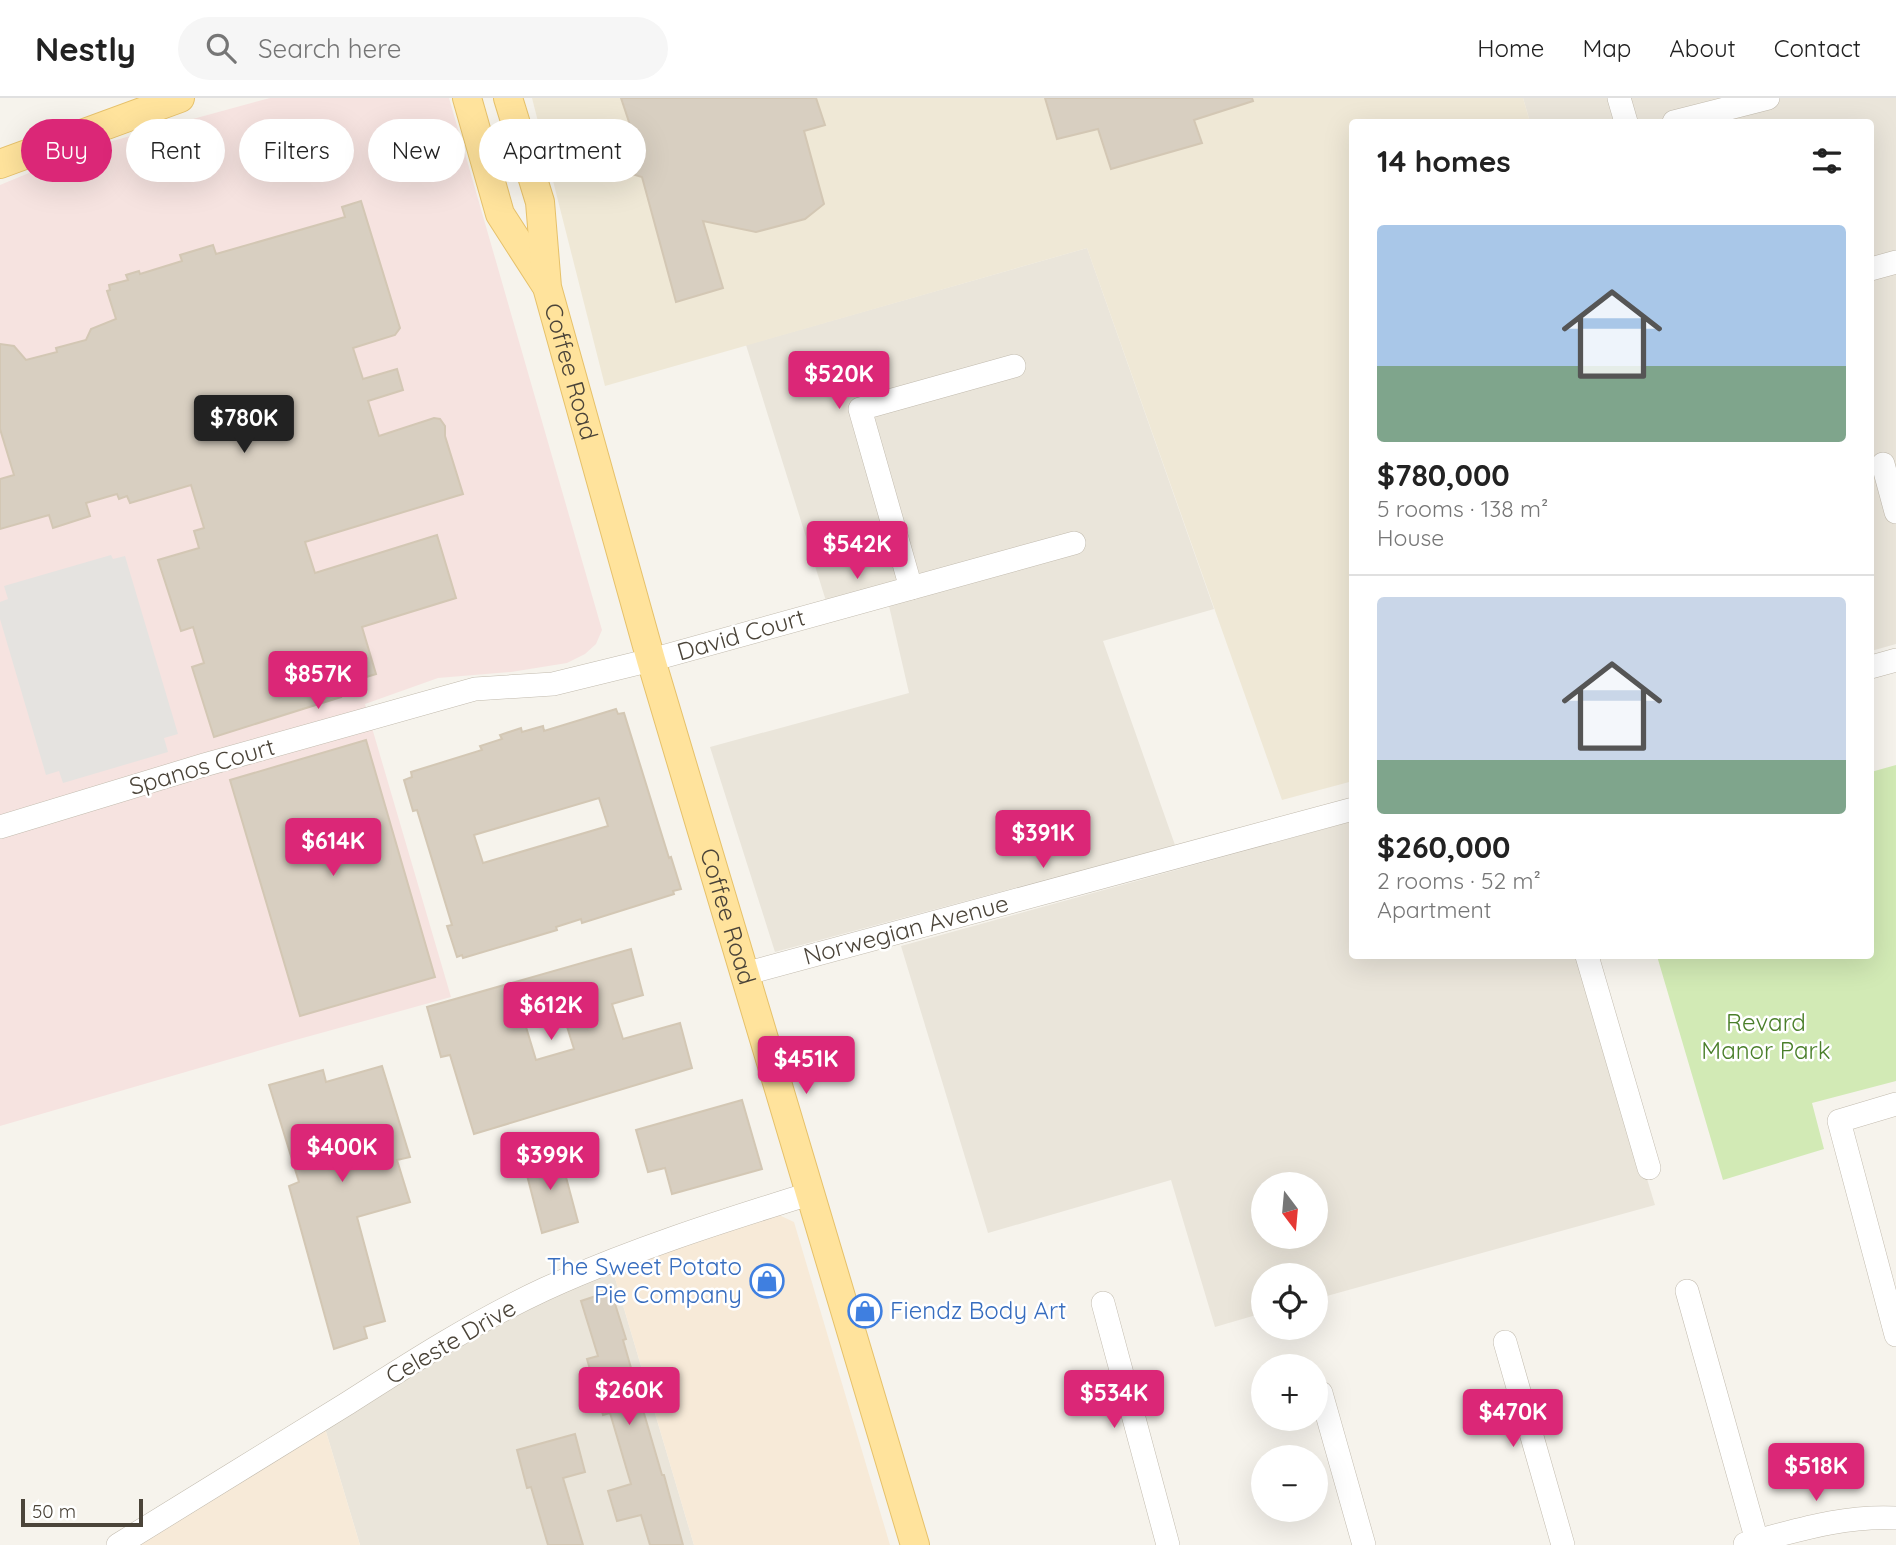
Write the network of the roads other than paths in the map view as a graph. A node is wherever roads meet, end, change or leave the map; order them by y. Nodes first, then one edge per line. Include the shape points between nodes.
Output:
1 (180, 98) edge
2 (467, 98) edge
3 (1619, 98) edge
4 (1768, 98) edge
5 (510, 101) edge
6 (1625, 119) edge
7 (1686, 119) edge
8 (0, 164) edge
9 (1896, 262) edge
10 (1874, 268) edge
11 (547, 287) junction
12 (1014, 366) dead end
13 (1883, 464) edge
14 (1896, 512) edge
15 (1074, 543) dead end
16 (911, 588) junction
17 (651, 660) junction
18 (1896, 660) edge
19 (1874, 666) edge
20 (1349, 810) edge
21 (0, 827) edge
22 (1588, 959) edge
23 (744, 974) junction
24 (1896, 1104) edge
25 (1649, 1168) dead end
26 (809, 1194) junction
27 (1687, 1291) dead end
28 (1103, 1303) dead end
29 (1896, 1335) edge
30 (1505, 1342) dead end
31 (1328, 1418) edge
32 (1896, 1518) edge
33 (1750, 1543) edge
34 (118, 1545) edge
35 (915, 1545) edge
36 (1168, 1545) edge
37 (1364, 1545) edge
38 (1563, 1545) edge

1 - 8 main road
2 - 11 main road, Coffee Road via 500,214
3 - 6 street
4 - 7 street
5 - 11 main road, Coffee Road via 540,202
9 - 10 street
11 - 17 main road, Coffee Road
12 - 16 street via 860,409
13 - 14 street
15 - 16 street, David Court
16 - 17 street, David Court
17 - 21 street, Spanos Court via 553,684 475,689
17 - 23 main road, Coffee Road
18 - 19 street
20 - 23 street, Norwegian Avenue
22 - 25 street
23 - 26 main road, Coffee Road
24 - 29 street via 1839,1121
26 - 34 street, Celeste Drive via 646,1247 519,1302 421,1357
26 - 35 main road, Coffee Road
27 - 33 street
28 - 36 street
30 - 38 street
31 - 37 street
32 - 33 street via 1843,1519

